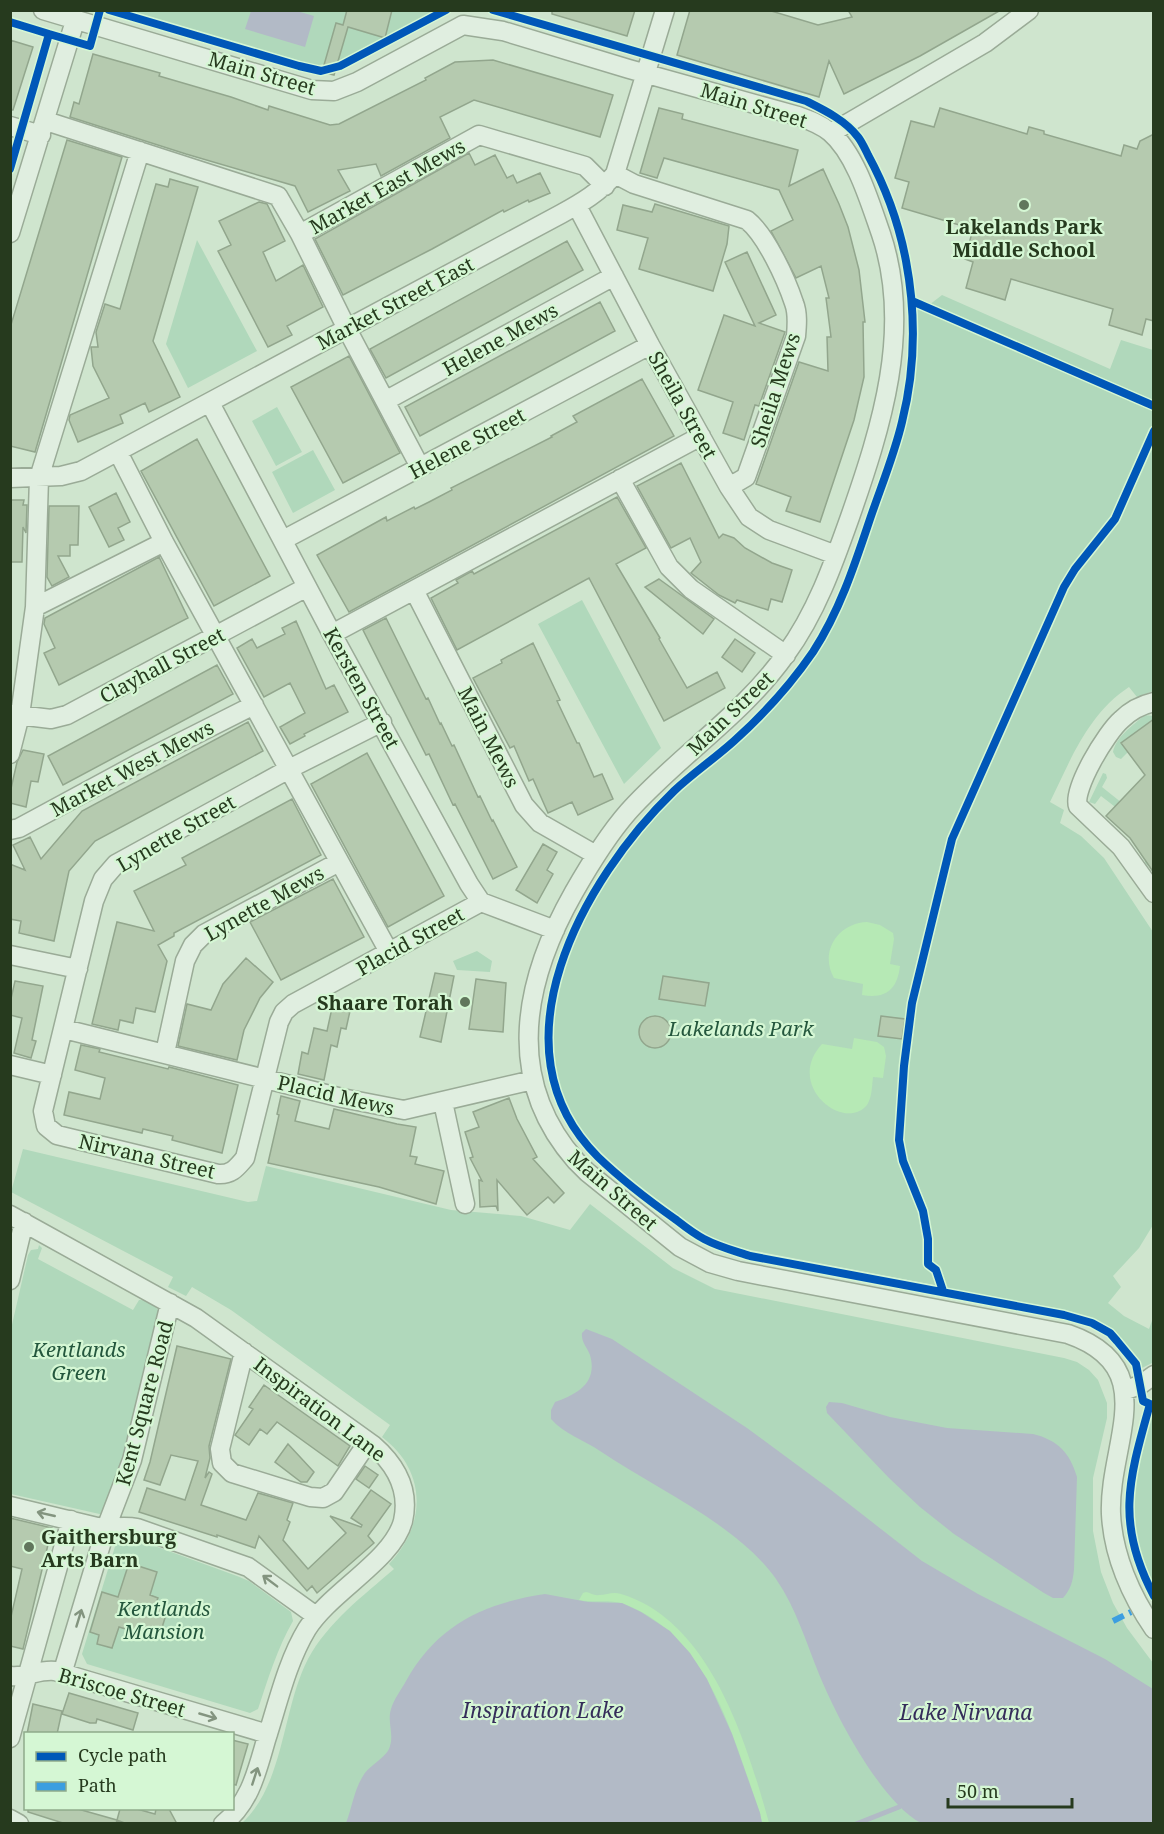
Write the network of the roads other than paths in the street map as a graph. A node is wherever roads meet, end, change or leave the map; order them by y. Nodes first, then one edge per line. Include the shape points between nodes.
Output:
1 (43, 10) edge
2 (665, 10) edge
3 (1026, 11) edge
4 (460, 18) edge
5 (75, 21) junction
6 (646, 74) junction
7 (10, 126) edge
8 (43, 128) junction
9 (831, 133) junction
10 (140, 151) junction
11 (610, 180) junction
12 (577, 206) junction
13 (14, 210) edge
14 (10, 233) edge
15 (300, 234) junction
16 (614, 276) junction
17 (347, 328) junction
18 (650, 345) junction
19 (385, 401) junction
20 (210, 403) junction
21 (701, 436) junction
22 (118, 452) junction
23 (420, 467) junction
24 (10, 478) edge
25 (39, 478) junction
26 (620, 479) junction
27 (729, 487) junction
28 (283, 540) junction
29 (164, 542) junction
30 (836, 555) junction
31 (308, 587) junction
32 (414, 590) junction
33 (35, 607) junction
34 (332, 634) junction
35 (216, 636) junction
36 (786, 655) junction
37 (1154, 702) edge
38 (254, 705) junction
39 (15, 714) edge
40 (382, 722) junction
41 (10, 754) edge
42 (289, 769) junction
43 (10, 830) edge
44 (596, 855) junction
45 (339, 862) junction
46 (1154, 892) edge
47 (481, 902) junction
48 (555, 930) junction
49 (389, 952) junction
50 (10, 955) edge
51 (78, 969) junction
52 (64, 1029) junction
53 (165, 1053) junction
54 (10, 1065) edge
55 (52, 1075) junction
56 (264, 1078) junction
57 (533, 1080) junction
58 (443, 1102) junction
59 (46, 1126) joint
60 (245, 1158) joint
61 (465, 1204) dead end
62 (17, 1219) edge
63 (10, 1280) edge
64 (170, 1303) junction
65 (244, 1352) junction
66 (1154, 1375) edge
67 (1126, 1390) junction
68 (368, 1442) junction
69 (10, 1506) edge
70 (71, 1520) junction
71 (106, 1528) junction
72 (316, 1616) junction
73 (1154, 1629) edge
74 (62, 1674) junction
75 (19, 1676) edge
76 (268, 1734) junction
77 (10, 1738) edge
78 (10, 1819) edge
79 (19, 1824) edge
80 (223, 1824) edge

1 - 5 street, Main Street
2 - 6 street
3 - 9 street via 985,43
4 - 5 street, Main Street via 357,82 334,91 312,90
4 - 6 street, Main Street
5 - 8 street
6 - 9 street, Main Street via 798,116
6 - 11 street
7 - 8 street, Market East Mews
8 - 10 street, Market East Mews
8 - 13 street
9 - 30 street, Main Street via 857,174 883,241 892,283 894,325 891,368 879,431
10 - 15 street, Market East Mews via 278,196
10 - 25 street
11 - 12 street, Market Street East
11 - 15 street, Market East Mews via 585,166 479,135
11 - 27 street, Sheila Mews via 747,220 764,239 794,303 796,336 746,477
12 - 16 street, Sheila Street
12 - 17 street, Market Street East
13 - 14 street
15 - 17 street, Market East Mews
16 - 18 street, Sheila Street
16 - 19 street, Helene Mews
17 - 19 street
17 - 20 street, Market Street East
18 - 21 street, Sheila Street
18 - 23 street, Helene Street
19 - 23 street
20 - 22 street, Market Street East
20 - 28 street, Kersten Street
21 - 26 street
21 - 27 street, Sheila Street
22 - 25 street, Market Street East via 81,471
22 - 29 street
23 - 28 street, Helene Street
24 - 25 street, Market Street East
25 - 33 street
26 - 32 street
26 - 36 street via 669,567 691,589
27 - 30 street, Sheila Street via 749,517 769,531
28 - 31 street, Kersten Street
29 - 33 street
29 - 35 street
30 - 36 street, Main Street via 812,612
31 - 34 street, Kersten Street
31 - 35 street, Clayhall Street
32 - 34 street
32 - 44 street, Main Mews via 524,805 540,823
33 - 39 street
34 - 40 street, Kersten Street
35 - 38 street
35 - 39 street, Clayhall Street via 67,714 51,719
36 - 44 street, Main Street via 748,701 634,806
37 - 46 street via 1127,714 1111,730 1076,798 1078,806 1121,847
38 - 42 street
38 - 43 street, Market West Mews
39 - 41 street
40 - 42 street, Lynette Street
40 - 47 street, Kersten Street
42 - 45 street, Lynette Mews
42 - 51 street, Lynette Street via 116,864 103,879 94,901
44 - 48 street, Main Street
45 - 49 street, Lynette Mews
45 - 53 street, Lynette Mews via 204,934 193,945 185,961
47 - 48 street
47 - 49 street, Placid Street
48 - 57 street, Main Street via 530,1008 527,1036
49 - 56 street, Placid Street via 284,1012
50 - 51 street
51 - 52 street, Lynette Street
52 - 53 street
52 - 55 street, Lynette Street
53 - 56 street
54 - 55 street
55 - 59 street, Lynette Street via 43,1111
56 - 58 street, Placid Mews via 404,1110
56 - 60 street, Placid Street
57 - 58 street, Placid Mews
57 - 67 street, Main Street via 550,1126 576,1161 662,1234 696,1256 738,1271 1068,1334 1101,1350 1115,1365
58 - 61 street
59 - 60 street, Nirvana Street via 57,1135 218,1174 236,1170
62 - 63 street
62 - 64 street, Inspiration Lane
64 - 65 street, Inspiration Lane
64 - 71 street, Kent Square Road via 132,1460
65 - 68 street, Inspiration Lane
65 - 68 street via 220,1449 222,1463 232,1473 323,1498 334,1492
66 - 67 street
67 - 73 street, Main Street via 1126,1418 1112,1481 1111,1518 1122,1568
68 - 72 street, Inspiration Lane via 399,1475 405,1498 403,1519 393,1543
70 -> 69 street
70 - 71 street
70 - 75 street
72 -> 71 street via 248,1567 137,1528
74 -> 71 street, Kent Square Road
72 - 76 street, Inspiration Lane via 294,1654
74 - 75 street, Briscoe Street via 44,1671
74 -> 76 street, Briscoe Street
75 - 77 street
80 -> 76 street, Inspiration Lane via 247,1797
78 - 79 street

